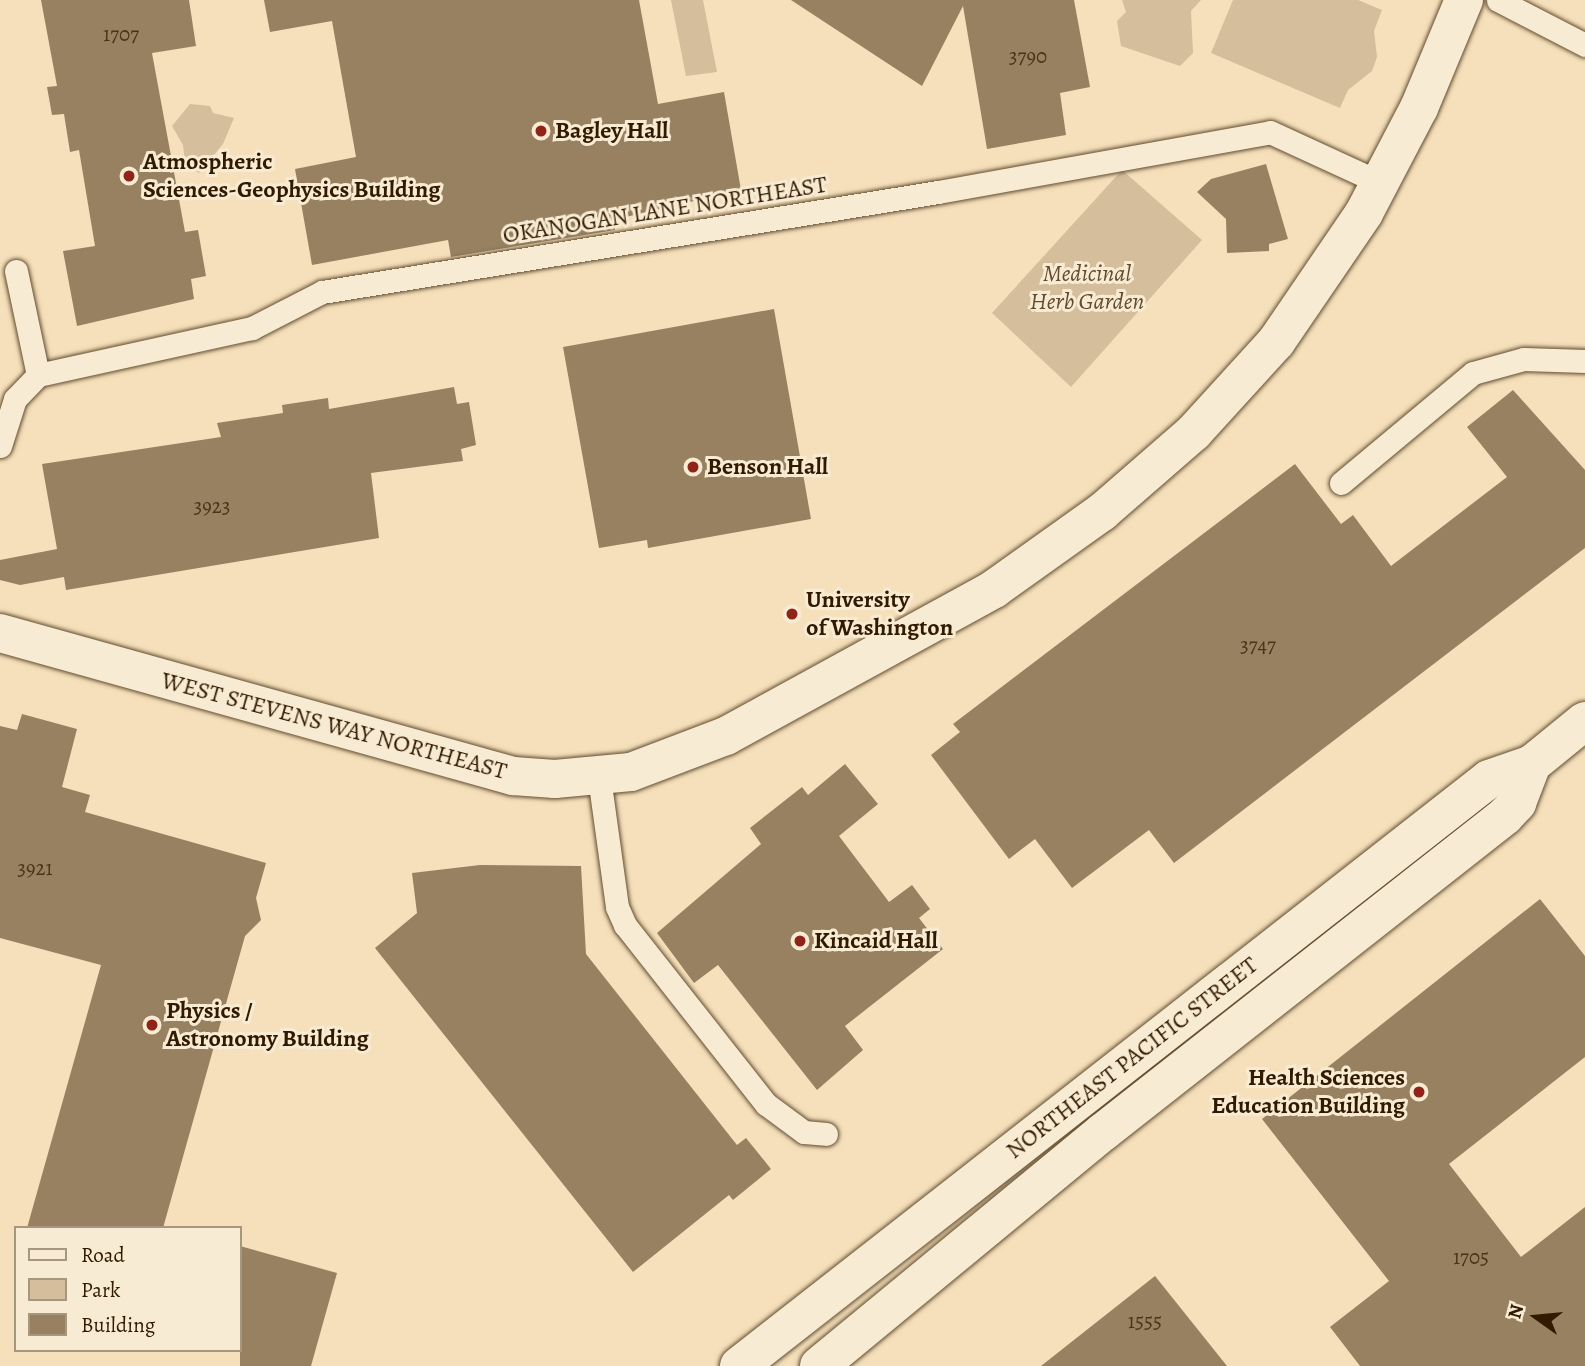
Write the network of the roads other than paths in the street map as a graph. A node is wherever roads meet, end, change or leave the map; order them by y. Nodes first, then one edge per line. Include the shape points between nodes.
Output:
1 (1464, 0) edge
2 (1498, 0) edge
3 (1585, 45) edge
4 (1381, 183) junction
5 (16, 271) dead end
6 (1585, 361) edge
7 (38, 374) junction
8 (0, 446) edge
9 (1341, 483) dead end
10 (0, 633) edge
11 (1585, 721) edge
12 (1532, 764) junction
13 (598, 777) junction
14 (825, 1134) dead end
15 (739, 1366) edge
16 (819, 1366) edge

1 - 4 main road, WEST STEVENS WAY NORTHEAST
2 - 3 lane
4 - 7 lane, OKANOGAN LANE NORTHEAST via 1270,132 938,192 321,292 253,328
4 - 13 main road, WEST STEVENS WAY NORTHEAST via 1276,342 1194,432 1093,520 994,589 726,736 666,761
5 - 7 lane
6 - 9 lane via 1524,359 1473,373
7 - 8 lane via 15,399
10 - 13 main road, WEST STEVENS WAY NORTHEAST via 470,766 545,779
11 - 12 main road, NORTHEAST PACIFIC STREET
12 - 15 main road, NORTHEAST PACIFIC STREET via 1489,779
12 - 16 main road, NORTHEAST PACIFIC STREET via 1517,803 1505,816 1103,1132
13 - 14 lane via 617,907 625,925 765,1104 804,1132

